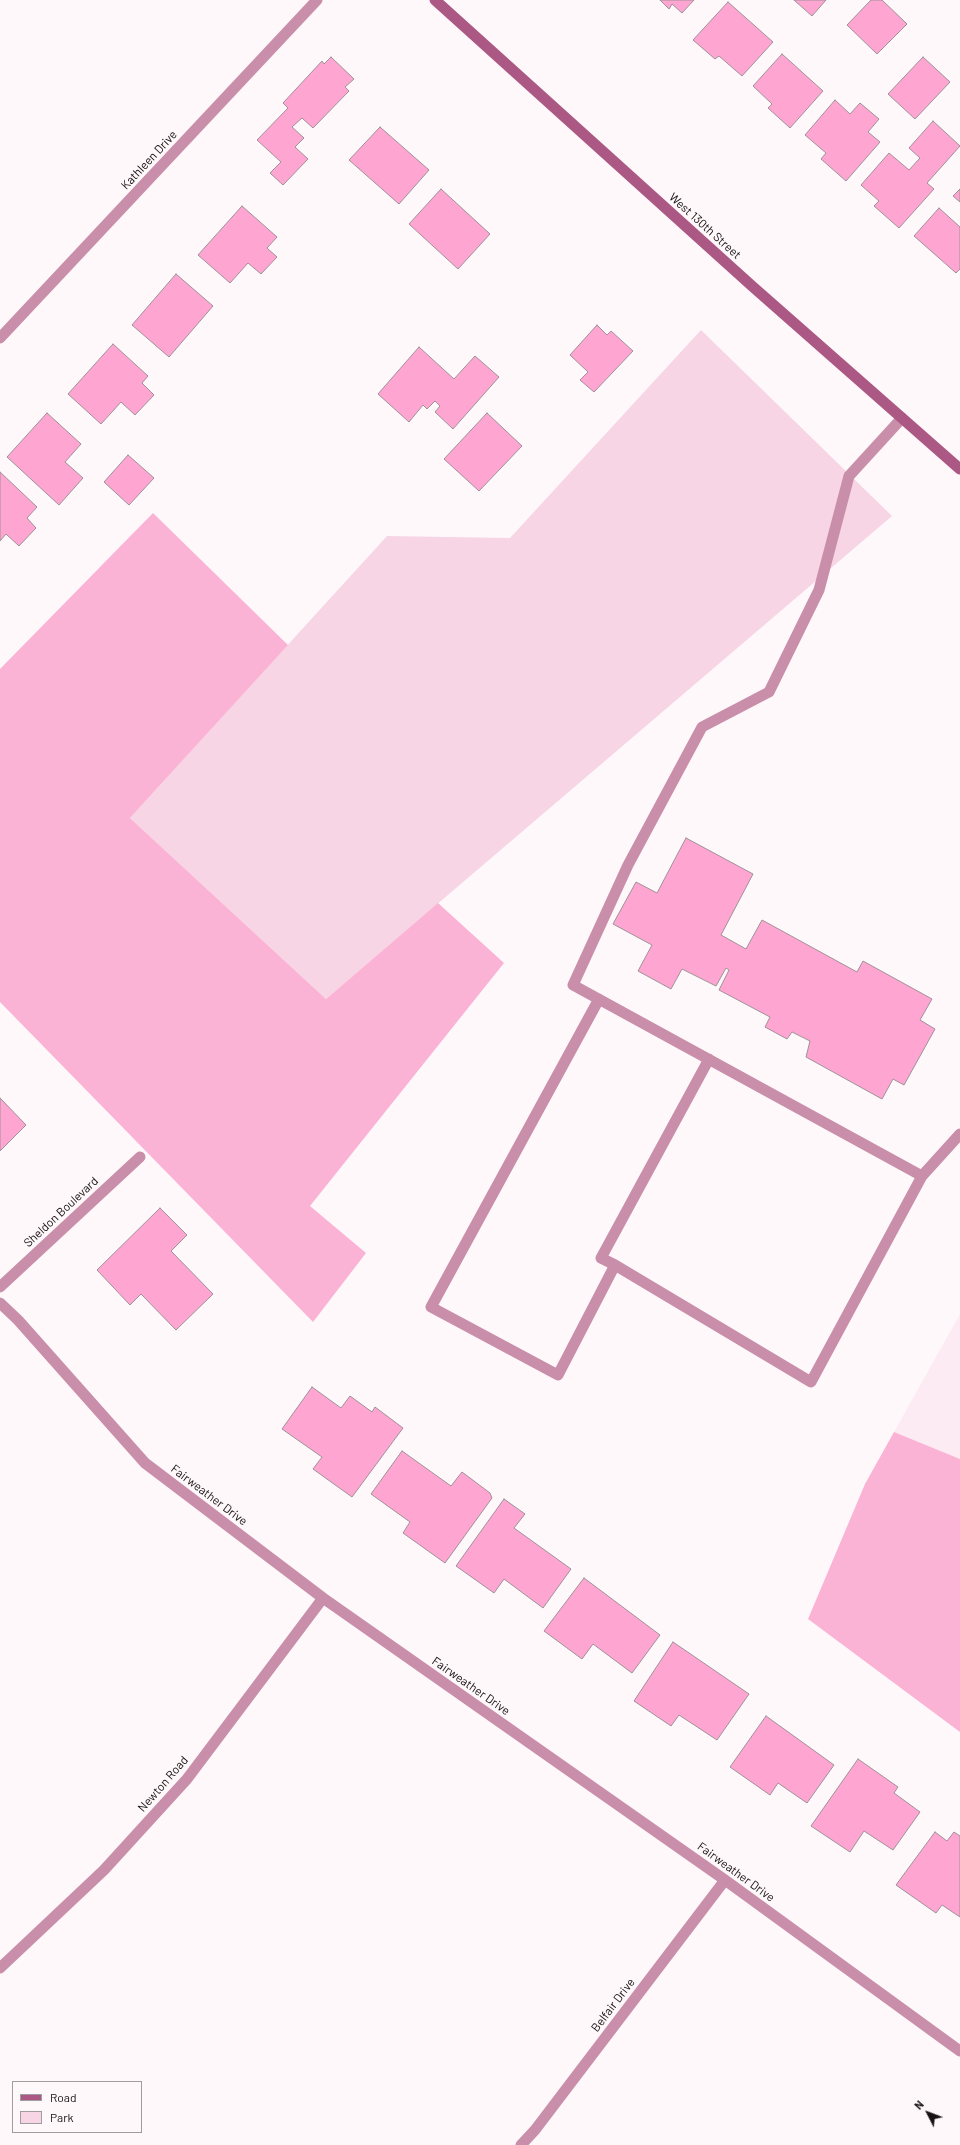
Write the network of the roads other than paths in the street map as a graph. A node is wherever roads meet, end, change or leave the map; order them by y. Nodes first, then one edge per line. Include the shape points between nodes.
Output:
1 (317, 0) edge
2 (435, 0) edge
3 (0, 338) edge
4 (902, 418) junction
5 (960, 470) edge
6 (599, 999) junction
7 (709, 1059) junction
8 (960, 1134) edge
9 (140, 1157) dead end
10 (922, 1176) junction
11 (614, 1265) junction
12 (0, 1287) edge
13 (0, 1304) edge
14 (323, 1598) junction
15 (725, 1880) junction
16 (0, 1968) edge
17 (960, 2051) edge
18 (521, 2145) edge

1 - 3 street, Kathleen Drive
2 - 4 main road, West 130th Street
4 - 5 main road, West 130th Street
4 - 6 street via 850,476 819,590 769,692 702,727 628,865 573,985
6 - 7 street
6 - 11 street via 431,1307 558,1375
7 - 10 street
7 - 11 street via 601,1258
8 - 10 street
9 - 12 street, Sheldon Boulevard
10 - 11 street via 811,1382
13 - 14 street, Fairweather Drive via 18,1320 145,1462
14 - 15 street, Fairweather Drive
14 - 16 street, Newton Road via 187,1779 104,1870
15 - 17 street, Fairweather Drive
15 - 18 street, Belfair Drive

